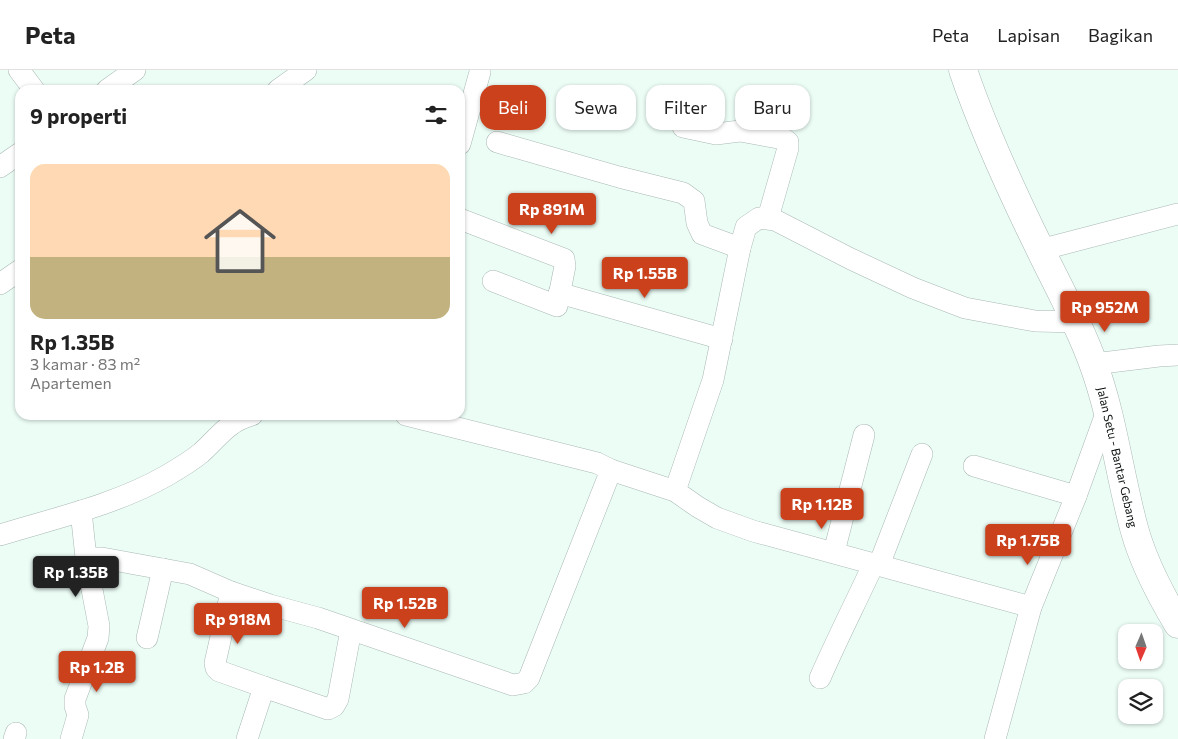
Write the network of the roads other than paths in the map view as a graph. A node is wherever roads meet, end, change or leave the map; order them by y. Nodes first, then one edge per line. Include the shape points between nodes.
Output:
1 (19, 70) edge
2 (306, 70) edge
3 (964, 70) edge
4 (130, 71) edge
5 (480, 72) dead end
6 (30, 85) edge
7 (113, 85) edge
8 (285, 85) edge
9 (465, 126) edge
10 (697, 130) edge
11 (497, 142) dead end
12 (15, 156) edge
13 (0, 167) edge
14 (1178, 214) edge
15 (768, 218) junction
16 (465, 221) edge
17 (740, 248) junction
18 (1040, 250) junction
19 (15, 274) edge
20 (493, 281) dead end
21 (0, 284) edge
22 (559, 293) junction
23 (1077, 322) junction
24 (722, 339) junction
25 (1178, 355) edge
26 (1094, 364) junction
27 (1108, 408) junction
28 (239, 420) edge
29 (426, 420) edge
30 (864, 435) dead end
31 (922, 454) dead end
32 (974, 466) dead end
33 (611, 470) junction
34 (675, 491) junction
35 (1076, 496) junction
36 (81, 511) junction
37 (0, 535) edge
38 (834, 552) junction
39 (86, 558) junction
40 (876, 564) junction
41 (163, 569) junction
42 (231, 592) junction
43 (1031, 607) junction
44 (1178, 624) edge
45 (351, 630) junction
46 (147, 638) dead end
47 (820, 678) dead end
48 (264, 687) junction
49 (72, 739) edge
50 (247, 739) edge
51 (996, 739) edge

1 - 6 street
2 - 8 street
3 - 18 main road, Jalan Setu - Bantar Gebang via 975,104
4 - 7 street
5 - 9 street
10 - 15 street via 716,134 740,131 788,142
11 - 17 street via 683,193 694,201 702,234
12 - 13 street
14 - 18 street
15 - 17 street via 759,218 746,227
15 - 23 street via 913,288 965,308 1035,321
16 - 22 street via 564,259
17 - 24 street
18 - 23 main road, Jalan Setu - Bantar Gebang
19 - 21 street
20 - 22 street via 557,306
22 - 24 street
23 - 26 main road, Jalan Setu - Bantar Gebang
24 - 34 street via 713,380
25 - 26 street
26 - 27 main road, Jalan Setu - Bantar Gebang
27 - 35 street
27 - 44 main road, Jalan Setu - Bantar Gebang via 1134,529 1148,568
28 - 36 street via 221,431 185,465
29 - 33 street via 597,463
30 - 38 street
31 - 40 street
32 - 35 street
33 - 34 street
33 - 45 street via 529,678 524,683 513,685
34 - 38 street via 717,518
35 - 43 street
36 - 37 street
36 - 39 street
38 - 40 street
39 - 41 street
39 - 49 street via 99,626 98,638 75,699 78,715
40 - 43 street
40 - 47 street
41 - 42 street via 190,574
41 - 46 street
42 - 45 street
42 - 48 street via 216,668
43 - 51 street
45 - 48 street via 338,699 332,708
48 - 50 street

